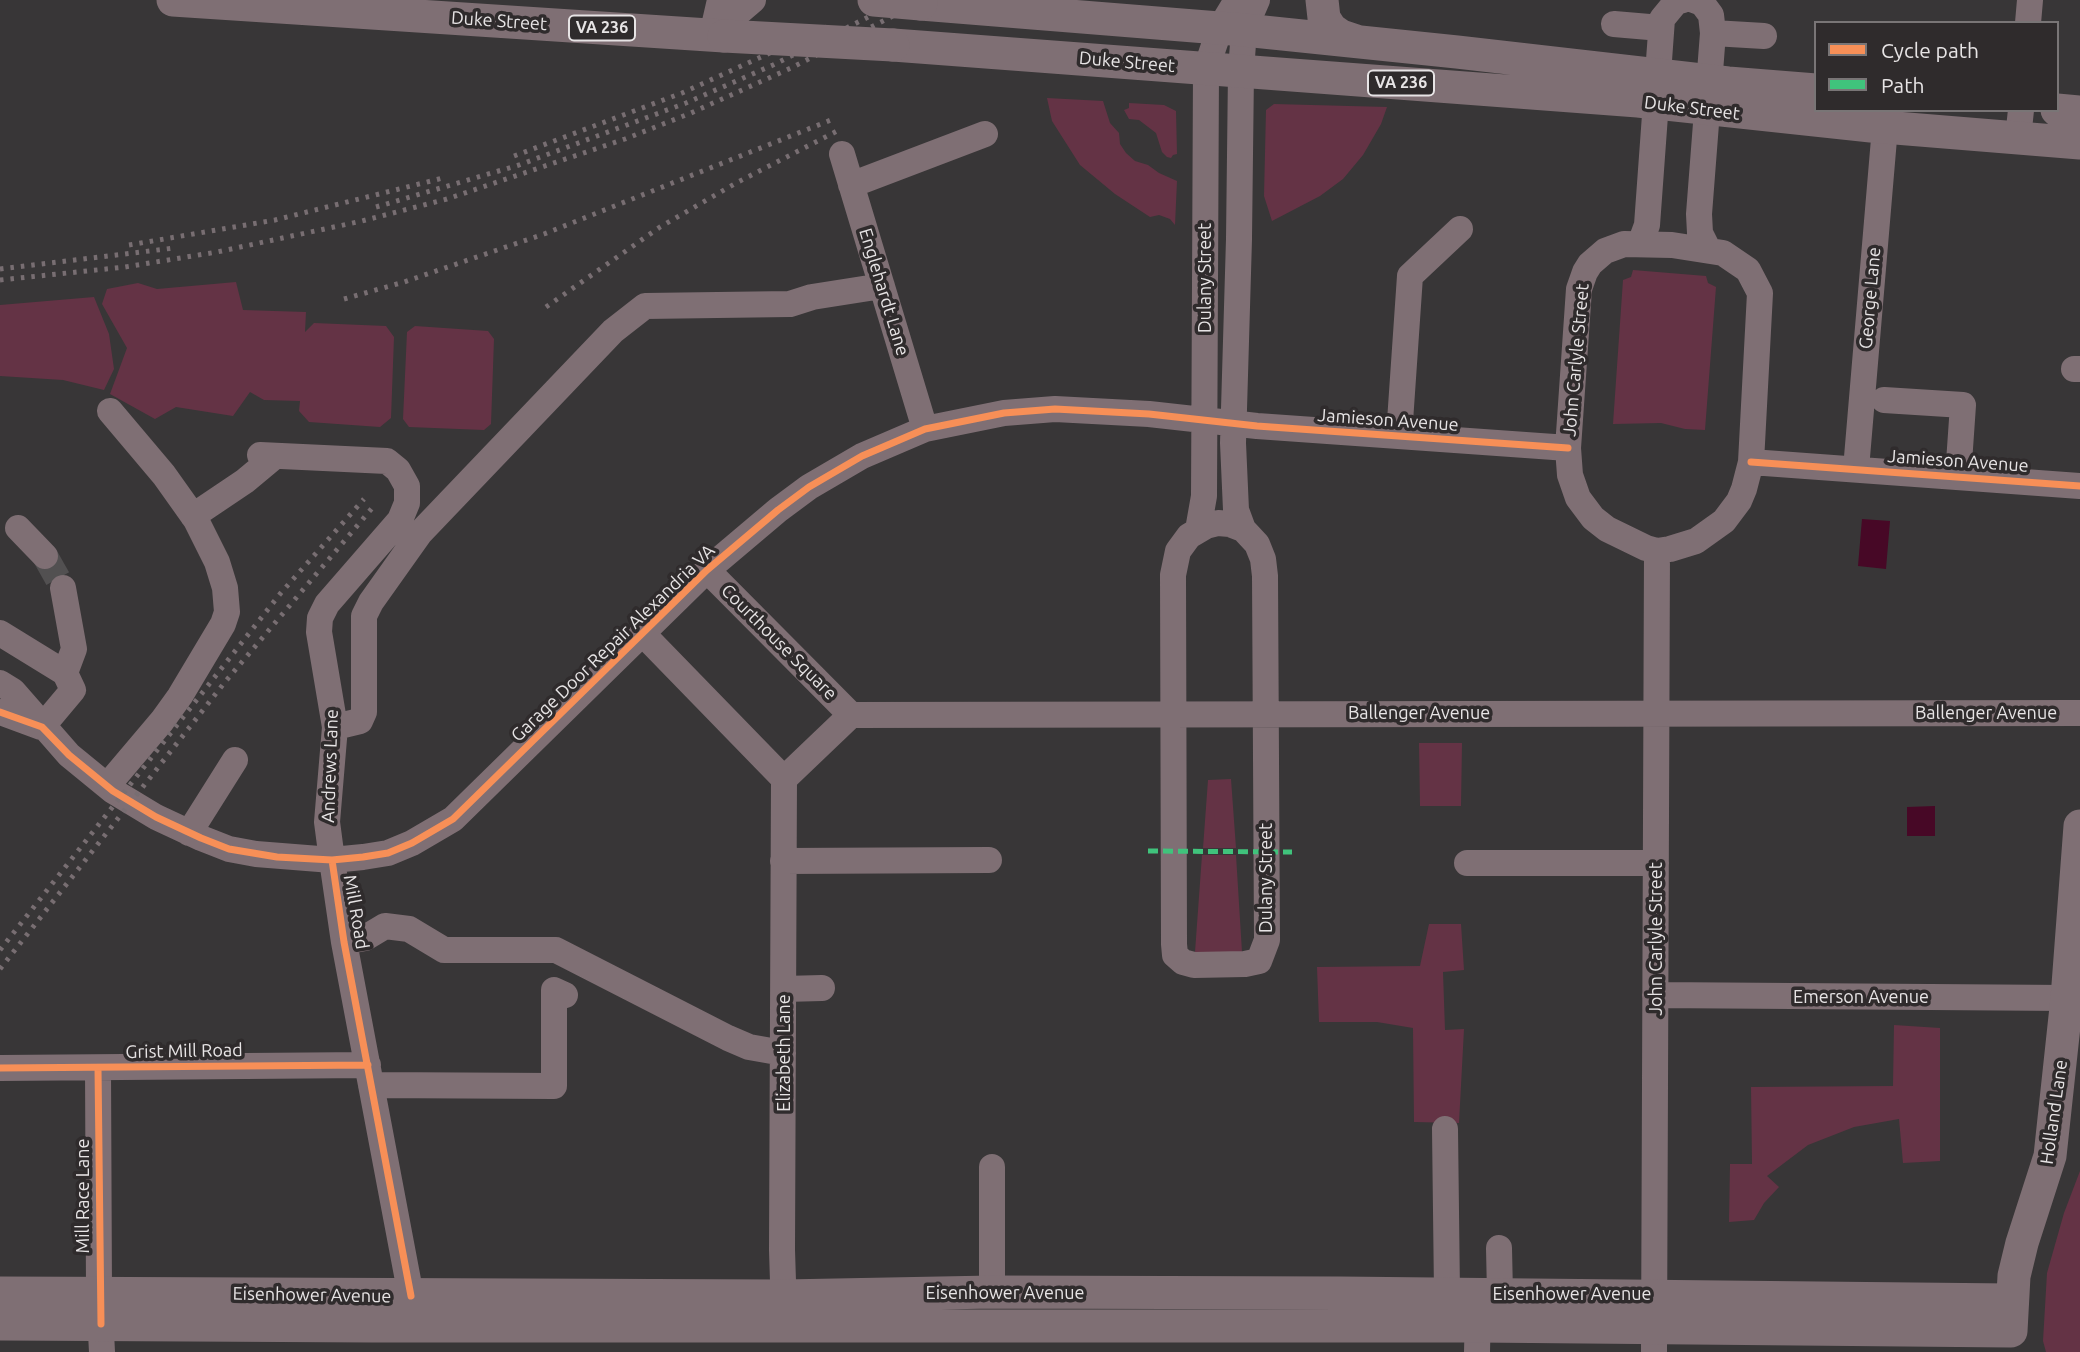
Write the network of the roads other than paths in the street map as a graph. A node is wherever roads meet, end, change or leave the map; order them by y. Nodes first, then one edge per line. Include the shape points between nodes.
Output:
1 (173, 0) edge
2 (720, 0) edge
3 (753, 0) edge
4 (874, 0) edge
5 (1257, 0) edge
6 (1321, 0) edge
7 (1682, 0) edge
8 (1694, 0) edge
9 (2030, 0) edge
10 (911, 2) edge
11 (1234, 19) edge
12 (2028, 21) edge
13 (1614, 24) dead end
14 (1661, 27) junction
15 (1713, 33) junction
16 (718, 36) junction
17 (1764, 36) dead end
18 (1356, 41) junction
19 (1206, 69) junction
20 (1241, 71) junction
21 (1657, 89) junction
22 (1814, 90) edge
23 (1709, 95) junction
24 (2059, 110) edge
25 (2080, 112) edge
26 (2019, 124) edge
27 (1885, 127) junction
28 (985, 134) dead end
29 (2080, 143) edge
30 (842, 154) dead end
31 (851, 185) junction
32 (1460, 229) dead end
33 (1640, 244) junction
34 (1708, 249) junction
35 (882, 286) junction
36 (1884, 400) dead end
37 (110, 411) dead end
38 (1206, 421) junction
39 (1233, 424) junction
40 (925, 429) junction
41 (1399, 436) junction
42 (1568, 448) junction
43 (1751, 462) junction
44 (1856, 469) junction
45 (1958, 477) junction
46 (2080, 486) edge
47 (193, 516) junction
48 (18, 528) dead end
49 (1244, 529) junction
50 (1198, 530) junction
51 (1657, 551) junction
52 (45, 556) tunnel mouth
53 (707, 570) junction
54 (63, 588) tunnel mouth
55 (0, 633) edge
56 (643, 634) junction
57 (65, 673) junction
58 (0, 683) edge
59 (0, 712) edge
60 (1264, 712) junction
61 (1172, 713) junction
62 (1656, 713) junction
63 (2080, 713) edge
64 (851, 715) junction
65 (42, 727) junction
66 (335, 727) junction
67 (235, 760) dead end
68 (784, 779) junction
69 (107, 786) junction
70 (2080, 826) edge
71 (189, 832) junction
72 (332, 860) junction
73 (989, 860) dead end
74 (783, 862) junction
75 (1467, 863) dead end
76 (1656, 863) junction
77 (344, 942) junction
78 (822, 988) dead end
79 (784, 989) junction
80 (565, 995) dead end
81 (1656, 995) junction
82 (2067, 998) junction
83 (783, 1053) junction
84 (0, 1068) edge
85 (98, 1068) junction
86 (369, 1075) junction
87 (1445, 1129) dead end
88 (992, 1167) dead end
89 (1499, 1248) dead end
90 (992, 1292) junction
91 (0, 1293) edge
92 (1475, 1293) junction
93 (1654, 1295) junction
94 (784, 1311) junction
95 (100, 1323) edge
96 (0, 1324) edge
97 (416, 1325) edge
98 (2012, 1328) edge
99 (1477, 1339) edge
100 (1654, 1340) edge

1 - 16 main road, Duke Street / VA 236
2 - 16 street
3 - 16 street
4 - 10 main road, Duke Street / VA 236, bridge
5 - 11 street
6 - 18 main road via 1331,29
7 - 14 street via 1667,11
8 - 15 street via 1711,15
9 - 12 street
10 - 11 main road, Duke Street / VA 236
11 - 18 main road, Duke Street / VA 236
11 - 19 street, Dulany Street
11 - 20 street, Dulany Street
13 - 14 street
14 - 21 street
15 - 17 street
15 - 23 street
16 - 19 main road, Duke Street / VA 236, bridge
18 - 21 main road, Duke Street / VA 236
19 - 20 main road, Duke Street / VA 236
19 - 38 street, Dulany Street
20 - 21 main road, Duke Street / VA 236
20 - 39 street, Dulany Street
21 - 23 main road, Duke Street / VA 236
21 - 33 street via 1647,225
22 - 23 main road, Duke Street / VA 236
23 - 27 main road, Duke Street / VA 236
23 - 34 street via 1699,214 1700,233
24 - 25 main road
26 - 27 main road, Duke Street / VA 236
26 - 29 main road, Duke Street / VA 236
27 - 44 street, George Lane via 1874,353
28 - 31 street
30 - 31 street, Englehardt Lane
31 - 35 street, Englehardt Lane
32 - 41 street via 1410,276
33 - 34 street, John Carlyle Street
33 - 42 street, John Carlyle Street via 1605,251 1585,272 1579,289
34 - 43 street, John Carlyle Street via 1723,253 1748,271 1760,293
35 - 40 street, Englehardt Lane
35 - 66 street via 790,304 645,306 613,331 420,533 364,616 364,712 360,720
36 - 45 street via 1963,405
37 - 47 street
38 - 39 street, Jamieson Avenue
38 - 40 street, Garage Door Repair Alexandria VA via 1055,409 986,416
38 - 50 street, Dulany Street
39 - 41 street, Jamieson Avenue
39 - 49 street, Dulany Street via 1236,510
40 - 53 street, Garage Door Repair Alexandria VA via 862,456 809,487
41 - 42 street, Jamieson Avenue
42 - 51 street, John Carlyle Street via 1572,485 1593,518 1617,535
43 - 44 street, Jamieson Avenue
43 - 51 street, John Carlyle Street via 1739,501 1724,522 1696,541
44 - 45 street, Jamieson Avenue
45 - 46 street, Jamieson Avenue
47 - 66 street, Andrews Lane via 246,481 267,455 387,461 398,470 407,486 400,520 320,618
47 - 69 street via 220,570 226,617 180,696
48 - 52 street
49 - 50 street via 1218,523
49 - 60 street, Dulany Street via 1257,544 1265,576
50 - 61 street, Dulany Street via 1178,551 1173,575
51 - 62 street, John Carlyle Street
53 - 56 street, Garage Door Repair Alexandria VA
53 - 64 street, Courthouse Square
54 - 57 street via 74,649
55 - 57 street
56 - 68 street
56 - 72 street, Garage Door Repair Alexandria VA via 442,827 388,852
57 - 65 street via 74,690
58 - 65 street, Mill Road via 13,691
59 - 65 street, Mill Road
60 - 61 street, Ballenger Avenue
60 - 61 street, Dulany Street via 1264,953 1259,961 1245,964 1194,965 1175,955 1174,944
60 - 62 street, Ballenger Avenue
61 - 64 street, Ballenger Avenue
62 - 63 street, Ballenger Avenue
62 - 76 street, John Carlyle Street
64 - 68 street
65 - 69 street, Mill Road
66 - 72 street, Andrews Lane via 327,822
67 - 71 street
68 - 74 street, Elizabeth Lane
69 - 71 street, Mill Road
70 - 82 main road, Holland Lane
71 - 72 street, Mill Road via 256,855
72 - 77 street, Mill Road
73 - 74 street
74 - 79 street, Elizabeth Lane
75 - 76 street
76 - 81 street, John Carlyle Street
77 - 83 street via 385,926 409,929 444,950 556,950 729,1038
77 - 86 street, Mill Road
78 - 79 street
79 - 83 street, Elizabeth Lane
80 - 86 street, Grist Mill Road via 554,990 554,1086
81 - 82 street, Emerson Avenue
81 - 93 street, John Carlyle Street
82 - 98 main road, Holland Lane via 2050,1156 2022,1243
83 - 94 street, Elizabeth Lane
84 - 85 street, Grist Mill Road
85 - 86 street, Grist Mill Road
85 - 95 street, Mill Race Lane
86 - 97 street, Mill Road
87 - 92 street
88 - 90 street
89 - 92 street
90 - 92 main road, Eisenhower Avenue
90 - 94 main road, Eisenhower Avenue
91 - 95 main road, Eisenhower Avenue
92 - 93 main road, Eisenhower Avenue
92 - 99 street
93 - 98 main road, Eisenhower Avenue
93 - 100 street, John Carlyle Street
94 - 97 main road, Eisenhower Avenue
94 - 99 main road, Eisenhower Avenue
95 - 96 main road, Eisenhower Avenue
95 - 97 main road, Eisenhower Avenue
98 - 100 main road, Eisenhower Avenue
99 - 100 main road, Eisenhower Avenue

